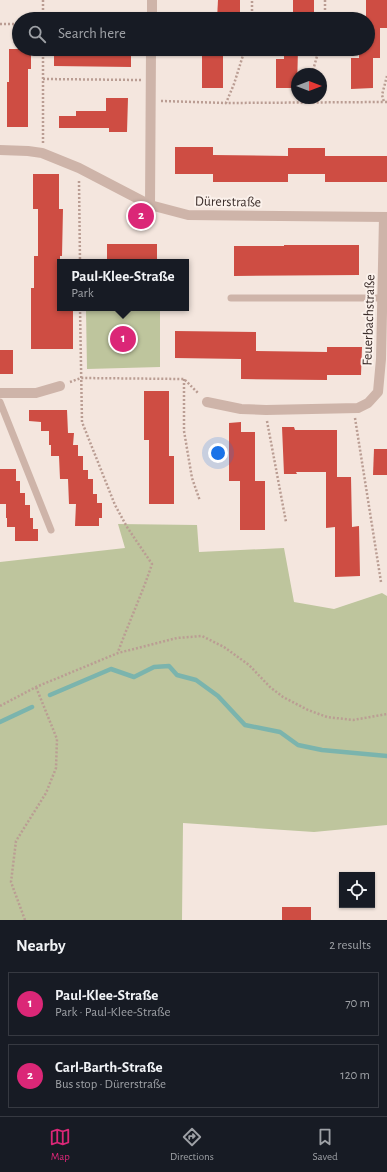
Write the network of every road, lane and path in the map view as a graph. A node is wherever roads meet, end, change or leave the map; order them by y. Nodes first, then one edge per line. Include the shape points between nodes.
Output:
1 (43, 0) edge
2 (152, 0) edge
3 (252, 0) edge
4 (325, 0) edge
5 (43, 12) edge
6 (152, 12) edge
7 (252, 12) edge
8 (326, 12) edge
9 (0, 24) edge
10 (12, 24) edge
11 (43, 56) edge
12 (151, 56) edge
13 (243, 56) edge
14 (317, 56) edge
15 (314, 68) edge
16 (387, 76) edge
17 (43, 79) junction
18 (151, 80) junction
19 (151, 101) junction
20 (291, 102) edge
21 (327, 102) edge
22 (386, 102) edge
23 (226, 104) junction
24 (0, 150) edge
25 (42, 153) junction
26 (79, 168) junction
27 (150, 205) junction
28 (385, 217) edge
29 (80, 259) edge
30 (231, 298) dead end
31 (383, 298) junction
32 (80, 311) edge
33 (81, 378) junction
34 (184, 379) junction
35 (60, 386) joint
36 (0, 393) edge
37 (0, 402) edge
38 (207, 402) joint
39 (353, 408) junction
40 (266, 410) junction
41 (200, 502) dead end
42 (286, 522) dead end
43 (51, 530) dead end
44 (381, 582) dead end
45 (118, 653) junction
46 (36, 687) junction
47 (0, 706) edge
48 (387, 714) edge
49 (25, 920) edge

1 - 5 path
2 - 6 street
3 - 7 path
4 - 8 path
9 - 10 path
11 - 17 path
12 - 18 street
13 - 23 path
14 - 15 path
16 - 22 path via 382,95
17 - 18 path
17 - 25 path
18 - 19 street
19 - 23 path
19 - 27 street
20 - 23 path
21 - 22 path
24 - 25 street, Dürerstraße
25 - 26 street, Dürerstraße
26 - 27 street, Dürerstraße
26 - 29 path
27 - 28 street, Dürerstraße via 188,215
28 - 31 street, Feuerbachstraße
30 - 31 lane
31 - 39 street, Feuerbachstraße via 382,359 378,392 368,403
32 - 33 path
33 - 34 path
33 - 35 path
33 - 45 path via 82,422 115,505 152,564
34 - 38 path
34 - 41 path via 184,431 192,478
35 - 36 street via 36,393
37 - 43 lane
38 - 40 street, Feuerbachstraße via 241,409
39 - 40 street, Feuerbachstraße
39 - 44 path
40 - 42 path
45 - 46 path
45 - 48 path via 177,638 202,636 224,647 249,665 283,697 308,710 327,717 353,720
46 - 47 path
46 - 49 path via 57,740 56,768 46,793 16,841 11,882

